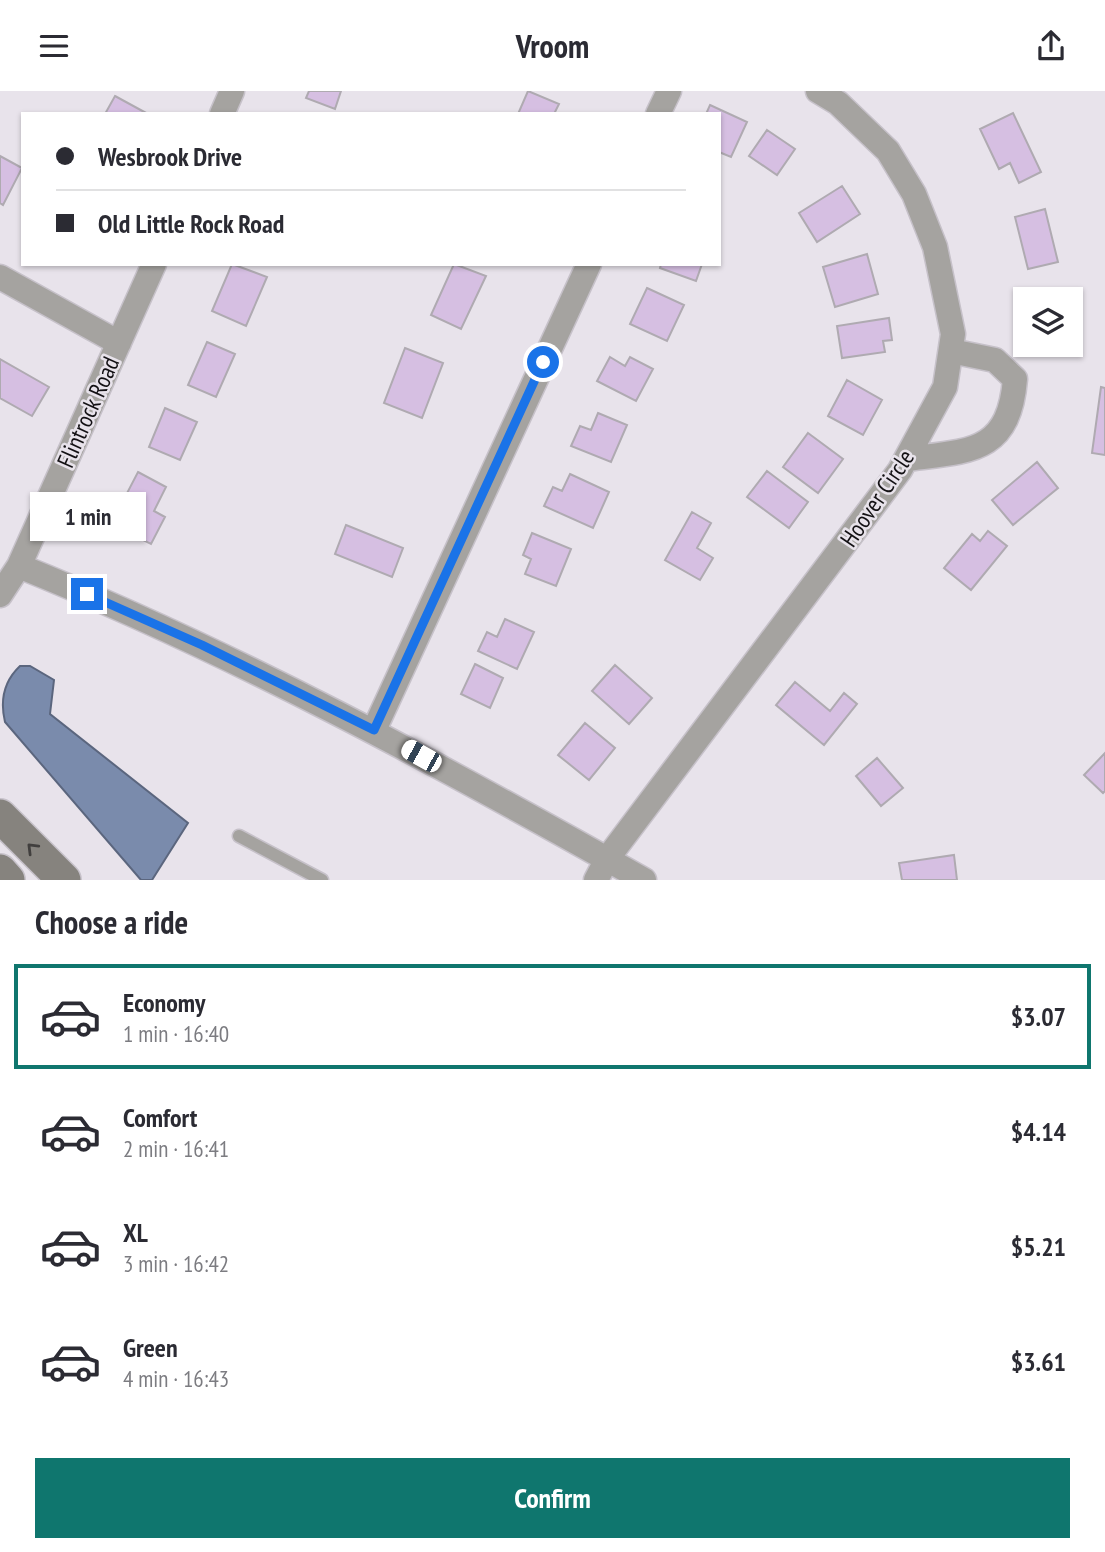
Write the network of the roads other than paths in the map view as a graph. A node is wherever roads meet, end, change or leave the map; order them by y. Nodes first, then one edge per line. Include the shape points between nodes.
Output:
1 (233, 91) edge
2 (668, 91) edge
3 (818, 91) edge
4 (223, 112) edge
5 (659, 112) edge
6 (153, 266) edge
7 (588, 266) edge
8 (0, 277) edge
9 (119, 342) junction
10 (951, 351) junction
11 (906, 459) junction
12 (19, 566) junction
13 (0, 595) edge
14 (374, 730) junction
15 (0, 816) edge
16 (239, 836) dead end
17 (602, 870) edge
18 (0, 871) edge
19 (8, 880) edge
20 (64, 880) edge
21 (322, 880) edge
22 (644, 880) edge

1 - 4 street
2 - 5 street
3 - 10 street, Hoover Circle via 838,103 888,151 914,194 935,247 953,334
6 - 9 street, Flintrock Road
7 - 14 street
8 - 9 street
9 - 12 street, Flintrock Road
10 - 11 street, Hoover Circle via 946,387
10 - 11 street via 995,361 1015,379 1013,405 998,435 961,452
11 - 17 street, Hoover Circle
12 - 13 street, Flintrock Road
12 - 14 street via 181,634
14 - 17 street
20 -> 15 main road
16 - 21 lane
17 - 22 street
18 - 19 main road

